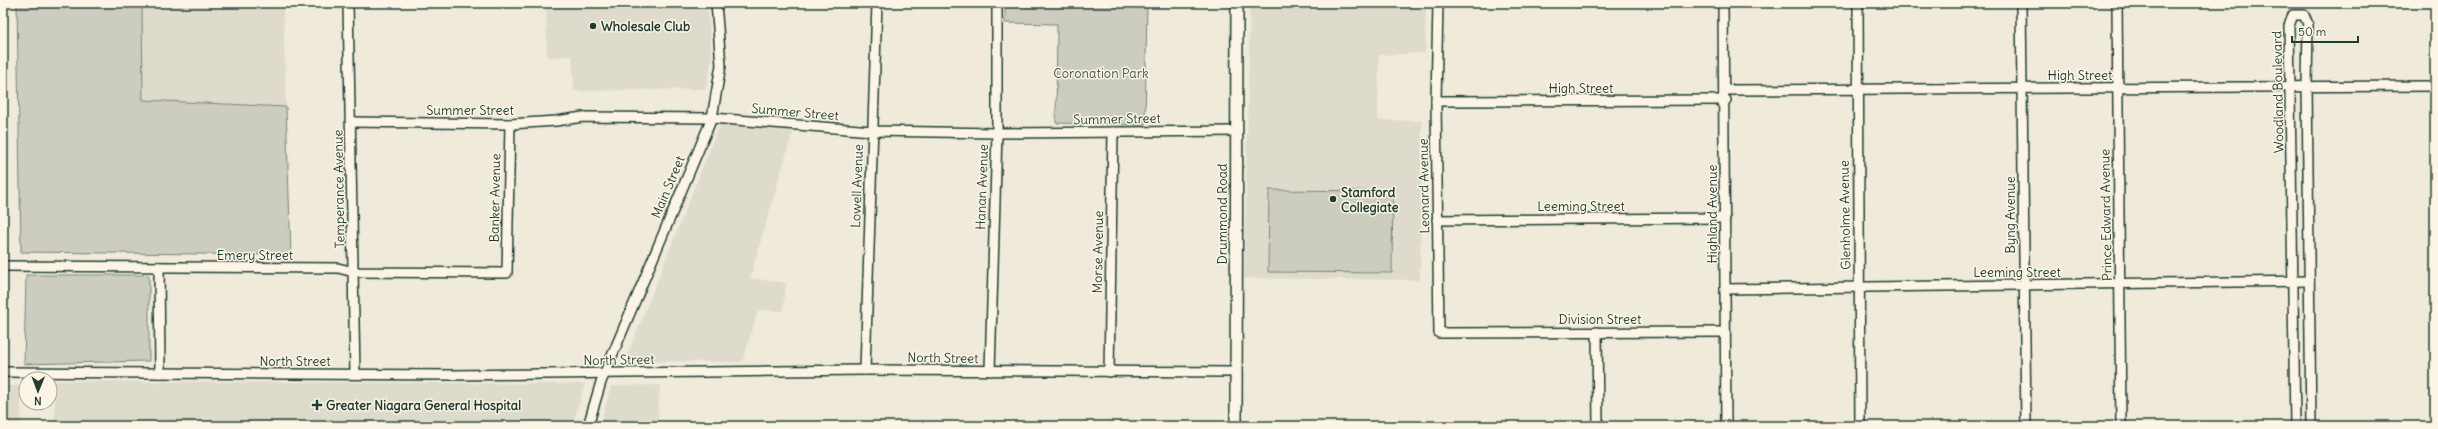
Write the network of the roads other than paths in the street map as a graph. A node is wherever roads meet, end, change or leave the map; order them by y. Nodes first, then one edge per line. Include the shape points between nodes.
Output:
1 (348, 3) edge
2 (716, 3) edge
3 (877, 3) edge
4 (997, 3) edge
5 (1237, 3) edge
6 (1438, 3) edge
7 (1723, 3) edge
8 (1858, 3) edge
9 (2020, 3) edge
10 (2117, 3) edge
11 (2307, 86) junction
12 (2435, 86) edge
13 (2291, 87) junction
14 (2022, 88) junction
15 (2118, 88) junction
16 (1857, 89) junction
17 (1726, 90) junction
18 (1726, 100) junction
19 (1436, 101) junction
20 (712, 118) junction
21 (351, 122) junction
22 (510, 124) junction
23 (872, 131) junction
24 (1236, 131) junction
25 (1113, 132) junction
26 (997, 133) junction
27 (1725, 218) junction
28 (1437, 220) junction
29 (3, 266) edge
30 (159, 267) junction
31 (354, 272) junction
32 (507, 273) joint
33 (2294, 281) junction
34 (2309, 281) junction
35 (1859, 285) junction
36 (2024, 285) junction
37 (2120, 285) junction
38 (1725, 289) junction
39 (1597, 332) junction
40 (1726, 332) junction
41 (1475, 334) joint
42 (865, 370) junction
43 (990, 371) junction
44 (3, 372) edge
45 (1109, 372) junction
46 (1235, 372) junction
47 (160, 373) junction
48 (355, 374) junction
49 (604, 374) junction
50 (588, 426) edge
51 (1236, 426) edge
52 (1598, 426) edge
53 (1726, 426) edge
54 (1860, 426) edge
55 (2026, 426) edge
56 (2121, 426) edge
57 (2295, 426) edge
58 (2311, 426) edge

1 - 21 street, Temperance Avenue
2 - 20 street, Main Street via 721,65
3 - 23 street, Lowell Avenue
4 - 26 street, Hanan Avenue
5 - 24 main road, Drummond Road
6 - 19 street, Leonard Avenue
7 - 17 street, Highland Avenue
8 - 16 street, Glenholme Avenue
9 - 14 street, Byng Avenue
10 - 15 street, Prince Edward Avenue
11 - 12 street, High Street
11 - 13 street, High Street
11 - 13 street, Woodland Boulevard via 2308,24 2304,15 2299,14 2293,15 2290,20
11 - 34 street, Woodland Boulevard
13 - 15 street, High Street
13 - 33 street, Woodland Boulevard
14 - 15 street, High Street
14 - 16 street, High Street
14 - 36 street, Byng Avenue
15 - 37 street, Prince Edward Avenue
16 - 17 street, High Street
16 - 35 street, Glenholme Avenue
17 - 18 street, Highland Avenue
18 - 19 street, High Street
18 - 27 street, Highland Avenue
19 - 28 street, Leonard Avenue
20 - 22 street, Summer Street via 583,117
20 - 23 street, Summer Street
20 - 49 street, Main Street
21 - 22 street, Summer Street
21 - 31 street, Temperance Avenue
22 - 32 street, Banker Avenue
23 - 26 street, Summer Street
23 - 42 street, Lowell Avenue
24 - 25 street, Summer Street
24 - 46 main road, Drummond Road
25 - 26 street, Summer Street
25 - 45 street, Morse Avenue
26 - 43 street, Hanan Avenue
27 - 28 street, Leeming Street
27 - 38 street, Highland Avenue
28 - 41 street, Leonard Avenue via 1439,333
29 - 30 street, Emery Street
30 - 31 street, Emery Street via 338,268
30 - 47 street
31 - 32 street, Emery Street
31 - 48 street, Temperance Avenue
33 - 34 street, Leeming Street
33 - 37 street, Leeming Street
33 - 57 street, Woodland Boulevard
34 - 58 street, Woodland Boulevard
35 - 36 street, Leeming Street
35 - 38 street, Leeming Street
35 - 54 street, Glenholme Avenue
36 - 37 street, Leeming Street
36 - 55 street, Byng Avenue
37 - 56 street, Prince Edward Avenue
38 - 40 street, Highland Avenue
39 - 40 street, Division Street
39 - 41 street, Division Street
39 - 52 street
40 - 53 street, Highland Avenue
42 - 43 street, North Street
42 - 49 street, North Street
43 - 45 street, North Street
44 - 47 street, North Street
45 - 46 street, North Street
46 - 51 main road, Drummond Road
47 - 48 street, North Street
48 - 49 street, North Street
49 - 50 street, Main Street

